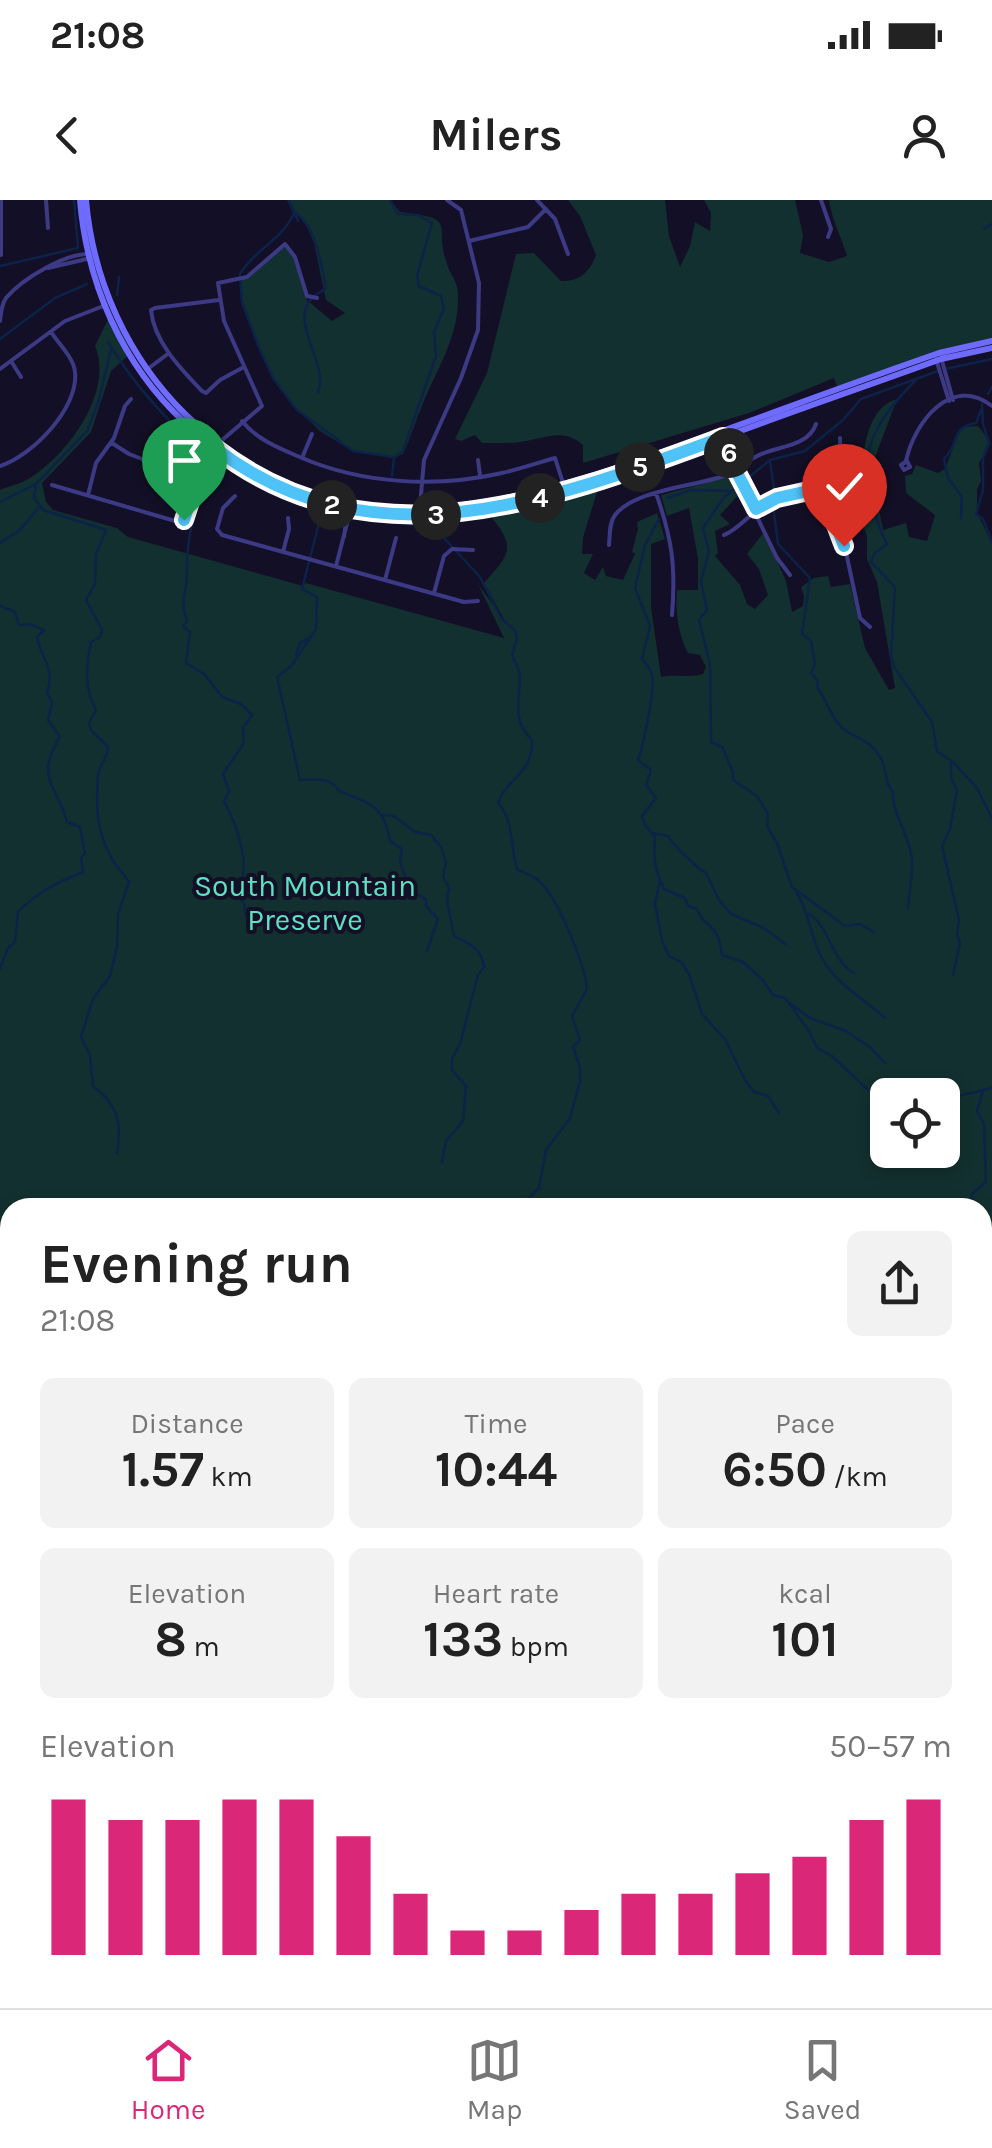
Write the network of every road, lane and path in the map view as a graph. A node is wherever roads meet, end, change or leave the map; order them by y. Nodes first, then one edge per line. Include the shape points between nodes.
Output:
1 (1, 200) edge
2 (46, 200) edge
3 (83, 200) edge
4 (447, 200) edge
5 (537, 200) edge
6 (821, 200) edge
7 (546, 209) junction
8 (48, 228) dead end
9 (828, 237) dead end
10 (469, 241) junction
11 (568, 254) dead end
12 (1, 255) edge
13 (91, 256) junction
14 (318, 298) dead end
15 (2, 300) edge
16 (219, 300) junction
17 (108, 304) junction
18 (0, 322) edge
19 (50, 332) junction
20 (992, 344) edge
21 (170, 353) junction
22 (939, 360) junction
23 (11, 361) junction
24 (244, 368) junction
25 (0, 369) edge
26 (144, 371) junction
27 (21, 377) dead end
28 (130, 399) dead end
29 (951, 400) junction
30 (992, 406) edge
31 (242, 422) junction
32 (816, 424) dead end
33 (724, 433) junction
34 (312, 434) dead end
35 (840, 438) dead end
36 (112, 442) junction
37 (215, 448) junction
38 (302, 458) junction
39 (478, 460) dead end
40 (906, 461) dead end
41 (0, 466) edge
42 (737, 470) junction
43 (480, 477) junction
44 (197, 480) junction
45 (420, 481) junction
46 (52, 485) dead end
47 (564, 487) junction
48 (822, 488) junction
49 (656, 493) junction
50 (88, 495) junction
51 (235, 496) dead end
52 (349, 509) junction
53 (756, 509) junction
54 (420, 512) junction
55 (288, 518) dead end
56 (724, 535) dead end
57 (396, 538) dead end
58 (609, 545) dead end
59 (473, 550) dead end
60 (283, 552) junction
61 (336, 566) junction
62 (790, 575) dead end
63 (385, 580) junction
64 (434, 593) junction
65 (478, 601) dead end
66 (672, 615) dead end
67 (870, 627) dead end

1 - 12 street
2 - 8 street
3 - 13 street
4 - 10 street via 461,210
5 - 7 street
6 - 9 street
7 - 10 street via 528,227
7 - 11 street
10 - 45 street via 480,290 478,330
13 - 15 street via 47,268
13 - 17 street
14 - 16 street via 307,296 285,244 247,277 218,283
15 - 18 street
16 - 21 street via 151,310
16 - 24 street
17 - 19 street
17 - 26 street
19 - 23 street
19 - 41 street via 76,374 61,418 22,456
20 - 22 street
21 - 24 street via 206,393
21 - 26 street
22 - 29 street
22 - 33 street
23 - 25 street
23 - 27 street
24 - 31 street via 262,406
26 - 37 street
28 - 36 street
29 - 30 street via 974,396
29 - 40 street via 918,426
31 - 37 street
31 - 38 street
32 - 42 street via 803,440 759,454
33 - 42 street
33 - 47 street
34 - 38 street
35 - 48 street via 839,468
36 - 44 street
36 - 50 street via 96,463
37 - 44 street
37 - 52 street via 273,480
38 - 45 street via 347,473
39 - 43 street
42 - 49 street
42 - 53 street
43 - 45 street
43 - 47 street via 554,458
44 - 50 street via 182,522
45 - 54 street
46 - 50 street
47 - 54 street
48 - 53 street
48 - 67 street via 846,552 860,618
49 - 58 street via 618,511
49 - 66 street via 675,559
51 - 60 street via 223,508 217,533
52 - 54 street
52 - 61 street
53 - 56 street
53 - 62 street
55 - 60 street
57 - 63 street
59 - 64 street via 452,549 444,556
60 - 61 street
61 - 63 street
63 - 64 street
64 - 65 street

